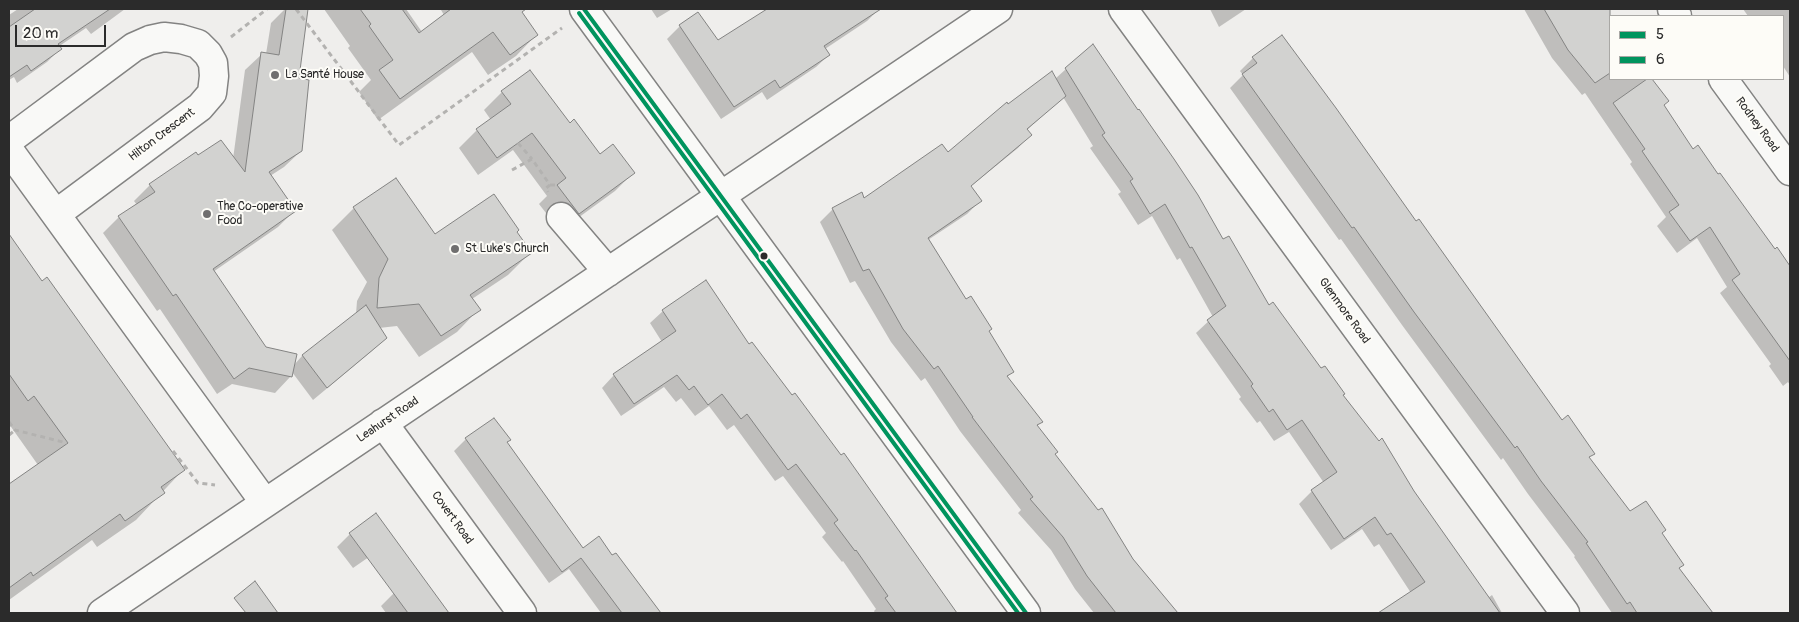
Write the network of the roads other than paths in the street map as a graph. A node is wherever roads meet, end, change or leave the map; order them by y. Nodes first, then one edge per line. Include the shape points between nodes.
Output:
1 (998, 9) edge
2 (1123, 9) edge
3 (585, 10) edge
4 (1724, 80) edge
5 (9, 140) edge
6 (9, 150) edge
7 (1790, 170) edge
8 (721, 196) junction
9 (56, 214) junction
10 (561, 216) road end
11 (608, 272) junction
12 (383, 423) junction
13 (266, 503) junction
14 (102, 613) edge
15 (522, 613) edge
16 (1026, 613) edge
17 (1565, 613) edge

1 - 8 street, Leahurst Road
2 - 17 street, Glenmore Road
3 - 8 street
4 - 7 street, Rodney Road
5 - 9 street, Hilton Crescent via 134,47 150,40 164,37 181,39 198,44 208,54 214,76 212,93 200,107
6 - 9 street
8 - 11 street, Leahurst Road
8 - 16 street
9 - 13 street
10 - 11 street
11 - 12 street, Leahurst Road
12 - 13 street, Leahurst Road
12 - 15 street, Covert Road
13 - 14 street, Leahurst Road

